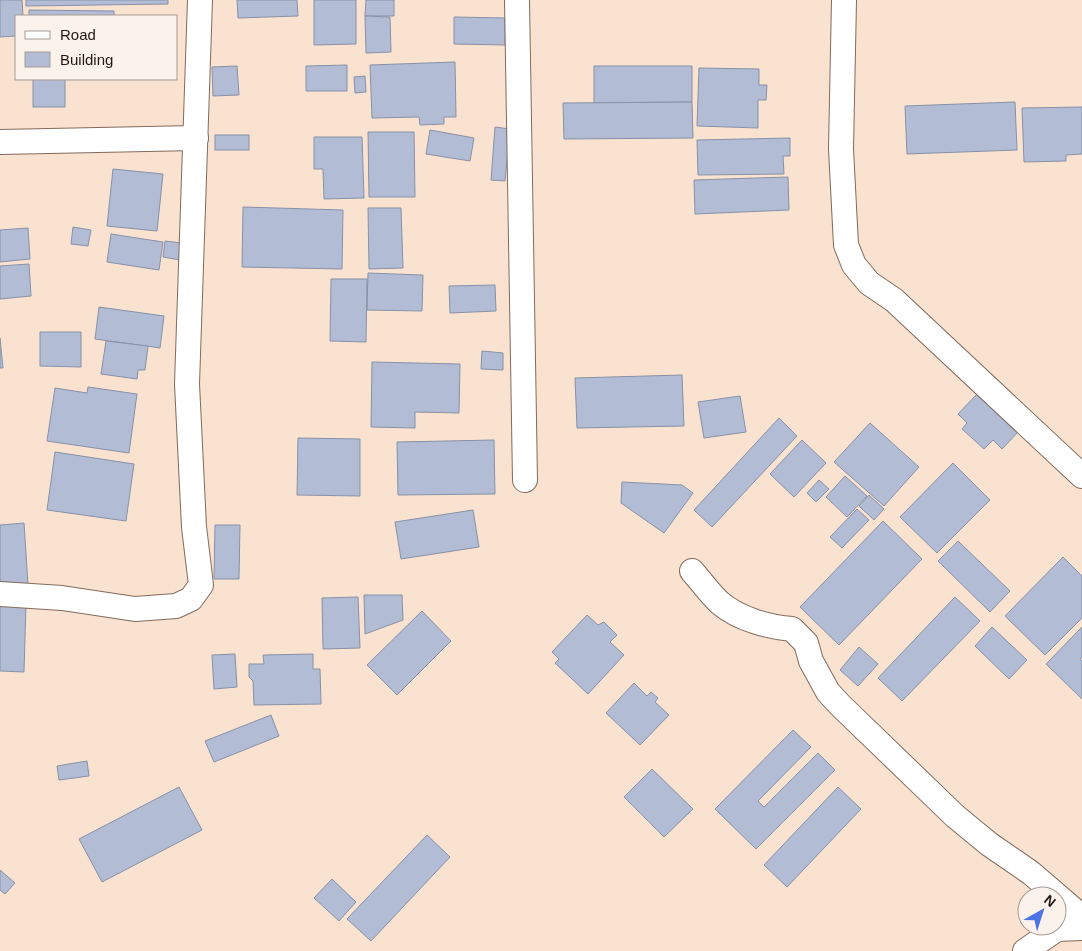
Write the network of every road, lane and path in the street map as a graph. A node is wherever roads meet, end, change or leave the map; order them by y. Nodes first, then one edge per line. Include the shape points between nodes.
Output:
1 (200, 0) edge
2 (516, 0) edge
3 (844, 0) edge
4 (196, 138) junction
5 (0, 142) edge
6 (1082, 476) edge
7 (525, 480) dead end
8 (692, 571) dead end
9 (0, 594) edge
10 (1082, 917) edge
11 (1082, 928) edge
12 (1025, 951) edge

1 - 4 street
2 - 7 street
3 - 6 street via 841,149 846,245 854,265 869,283 894,300
4 - 5 street
4 - 9 street via 187,384 194,527 201,585 191,599 176,606 135,609 54,597
8 - 10 street via 721,603 740,616 776,628 792,629 806,643 811,661 828,692 840,706 955,816 1031,873
11 - 12 street via 1057,929

